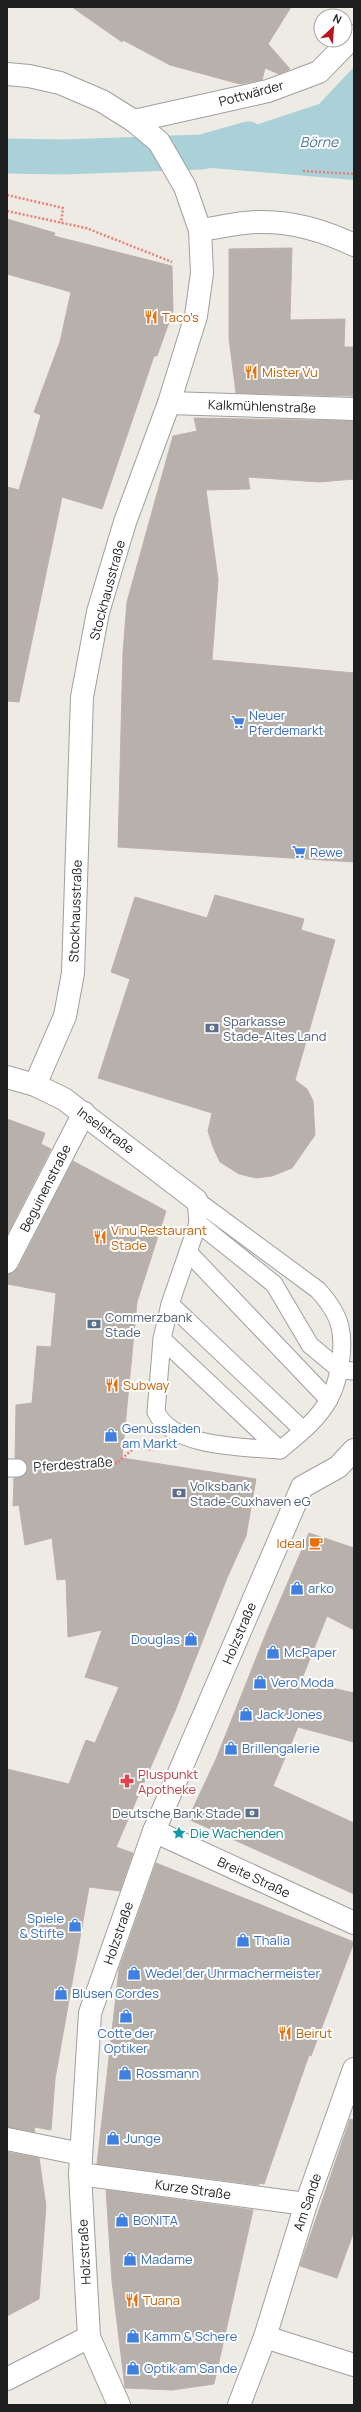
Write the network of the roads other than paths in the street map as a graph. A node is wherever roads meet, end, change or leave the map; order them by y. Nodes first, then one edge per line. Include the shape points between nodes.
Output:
1 (354, 36) edge
2 (7, 74) edge
3 (134, 121) junction
4 (200, 230) junction
5 (354, 244) edge
6 (169, 403) junction
7 (354, 409) edge
8 (7, 1077) edge
9 (35, 1085) junction
10 (84, 1113) junction
11 (196, 1200) junction
12 (198, 1223) junction
13 (188, 1252) junction
14 (7, 1262) edge
15 (170, 1304) junction
16 (162, 1340) junction
17 (347, 1370) edge
18 (329, 1400) junction
19 (303, 1430) junction
20 (280, 1450) junction
21 (354, 1450) edge
22 (154, 1831) junction
23 (354, 1923) edge
24 (354, 2069) edge
25 (7, 2139) edge
26 (81, 2164) junction
27 (306, 2204) junction
28 (89, 2337) junction
29 (265, 2337) junction
30 (354, 2365) edge
31 (7, 2380) edge
32 (119, 2405) edge
33 (239, 2405) edge

1 - 3 street, Pottwärder via 319,72 268,91
2 - 3 street, Stockhausstraße via 60,83 102,101
3 - 4 street, Stockhausstraße via 159,142 185,187
4 - 5 street via 258,222 295,225 333,235
4 - 6 street, Stockhausstraße via 202,273 196,316
6 - 7 street, Kalkmühlenstraße
6 - 9 street, Stockhausstraße via 125,522 98,612 82,697 73,973 65,1016
8 - 9 street, Inselstraße
9 - 10 street, Inselstraße via 64,1099
10 - 11 street, Inselstraße
10 - 14 street, Beguinenstraße
11 - 12 lane
11 - 17 lane via 318,1290 328,1301 340,1327
12 - 13 lane
12 - 17 lane via 274,1284 310,1345
13 - 15 lane
13 - 18 lane
15 - 16 lane
15 - 19 lane
16 - 20 lane via 228,1398
16 - 20 lane via 156,1412 161,1422 173,1431 194,1439
17 - 18 lane
18 - 19 lane
19 - 20 lane
21 - 22 street, Holzstraße via 338,1467 302,1487
22 - 23 street, Breite Straße
22 - 26 street, Holzstraße via 90,2013
24 - 27 street, Am Sande
25 - 26 street
26 - 27 street, Kurze Straße
26 - 28 street, Holzstraße
27 - 29 street, Am Sande
28 - 31 street
28 - 32 street, Holzstraße
29 - 30 street
29 - 33 street, Am Sande

